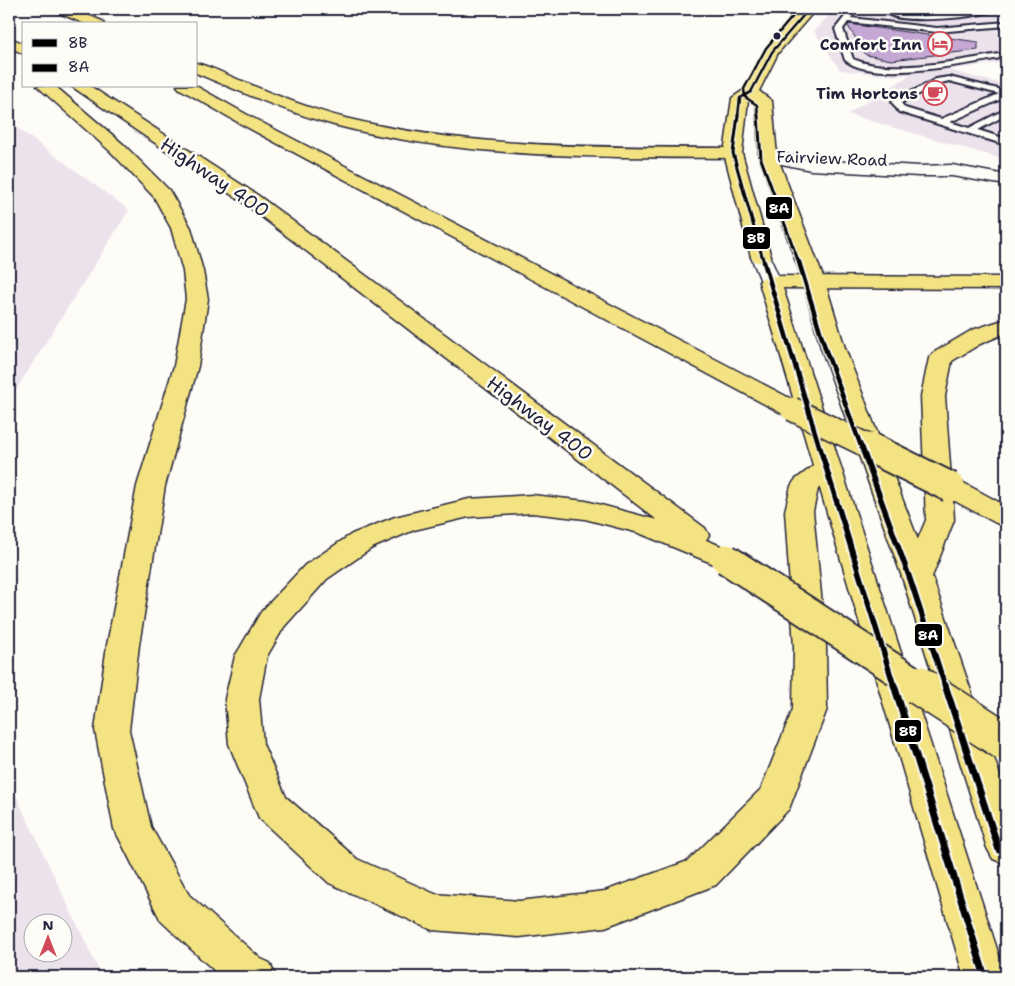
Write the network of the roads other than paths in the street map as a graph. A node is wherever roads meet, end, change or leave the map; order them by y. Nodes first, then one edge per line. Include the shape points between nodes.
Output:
1 (48, 9) edge
2 (62, 9) edge
3 (809, 9) edge
4 (854, 9) edge
5 (936, 9) edge
6 (993, 9) edge
7 (892, 14) dead end
8 (948, 16) junction
9 (845, 19) junction
10 (71, 22) edge
11 (92, 22) edge
12 (884, 24) junction
13 (1006, 24) edge
14 (871, 27) dead end
15 (851, 31) dead end
16 (840, 33) junction
17 (9, 41) edge
18 (22, 49) edge
19 (1006, 55) edge
20 (198, 68) edge
21 (47, 88) edge
22 (82, 88) edge
23 (189, 88) edge
24 (751, 92) junction
25 (1006, 93) edge
26 (1006, 112) edge
27 (942, 122) junction
28 (970, 131) junction
29 (1006, 142) edge
30 (515, 148) junction
31 (733, 153) junction
32 (768, 156) junction
33 (620, 167) dead end
34 (1006, 180) edge
35 (761, 257) joint
36 (770, 282) junction
37 (814, 282) junction
38 (1006, 283) edge
39 (1006, 326) edge
40 (826, 469) junction
41 (950, 487) junction
42 (1006, 505) edge
43 (1006, 517) edge
44 (726, 559) junction
45 (917, 576) junction
46 (1006, 742) edge
47 (1006, 848) edge
48 (255, 977) edge
49 (986, 977) edge

1 - 10 main road
2 - 11 main road
3 - 24 main road via 772,52
4 - 9 lane
5 - 8 lane
6 - 8 lane
7 - 8 lane via 923,18
9 - 12 lane
9 - 16 lane
12 - 13 lane via 937,30
12 - 14 lane
15 - 16 lane
16 - 19 lane via 849,60 862,66 908,68
17 - 18 main road
20 - 30 main road via 274,101 359,126 419,137
21 - 48 main road via 118,148 162,194 181,228 193,270 197,299 186,366 150,486 112,730 133,830 175,908
22 - 44 main road, Highway 400 via 252,200
23 - 41 main road, bridge via 792,409
24 - 31 main road via 740,98
24 - 32 main road via 764,101
25 - 27 lane
25 - 27 lane via 949,80 939,81 896,102 902,110
26 - 28 lane
27 - 28 lane
28 - 29 lane
30 - 31 main road
30 - 33 main road via 606,158 617,162
31 - 32 street, Fairview Road
31 - 35 main road
32 - 34 street, Fairview Road via 811,165 932,169
32 - 37 main road
35 - 36 street
36 - 37 main road
36 - 40 main road
37 - 38 main road
37 - 45 main road via 833,348
39 - 45 main road via 983,333 941,358 933,396 940,520
40 - 44 main road via 805,486 799,511 810,646 810,709 776,798 702,873 605,909 519,919 432,912 343,871 272,807 246,744 242,699 251,656 272,620 316,572 362,541 405,523 468,508 532,504 586,510 640,525
40 - 49 main road
41 - 42 main road
41 - 43 main road
44 - 46 main road, Highway 400, bridge
45 - 47 main road

